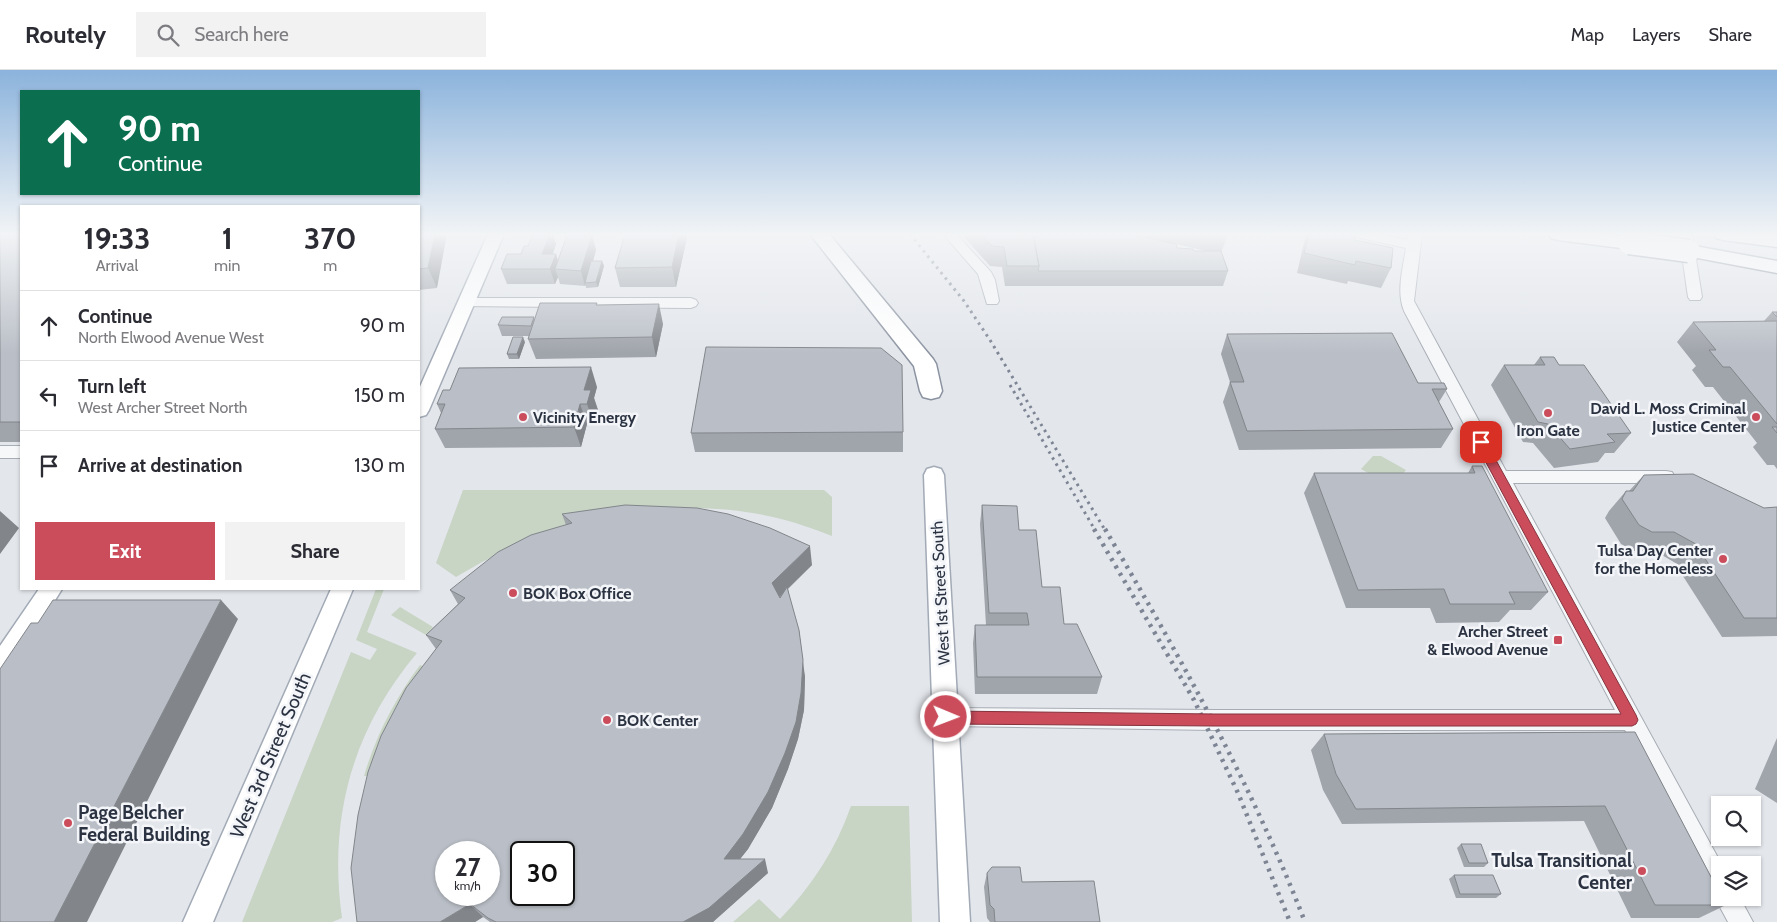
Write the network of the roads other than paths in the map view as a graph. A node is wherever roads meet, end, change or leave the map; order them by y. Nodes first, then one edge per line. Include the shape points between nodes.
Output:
1 (479, 274) edge
2 (851, 274) edge
3 (985, 274) edge
4 (1410, 274) edge
5 (1691, 274) edge
6 (1695, 297) dead end
7 (992, 301) dead end
8 (691, 302) dead end
9 (466, 303) junction
10 (442, 358) junction
11 (420, 377) edge
12 (931, 391) dead end
13 (420, 408) edge
14 (0, 452) edge
15 (20, 452) edge
16 (934, 475) dead end
17 (1499, 477) junction
18 (1686, 477) edge
19 (50, 590) edge
20 (342, 590) edge
21 (0, 666) edge
22 (946, 717) junction
23 (1632, 720) junction
24 (1711, 867) edge
25 (1732, 906) edge
26 (198, 922) edge
27 (954, 922) edge
28 (1741, 922) edge

1 - 9 main road
2 - 12 highway via 925,364
3 - 7 street
4 - 17 street via 1407,301 1411,311
5 - 6 street
8 - 9 street
9 - 10 main road
10 - 11 main road
10 - 13 main road
14 - 15 street
16 - 22 main road, West 1st Street South
17 - 18 street
17 - 23 street
19 - 21 main road
20 - 26 main road, West 3rd Street South
22 - 23 street
22 - 27 main road, West 1st Street South
23 - 24 street
25 - 28 street

